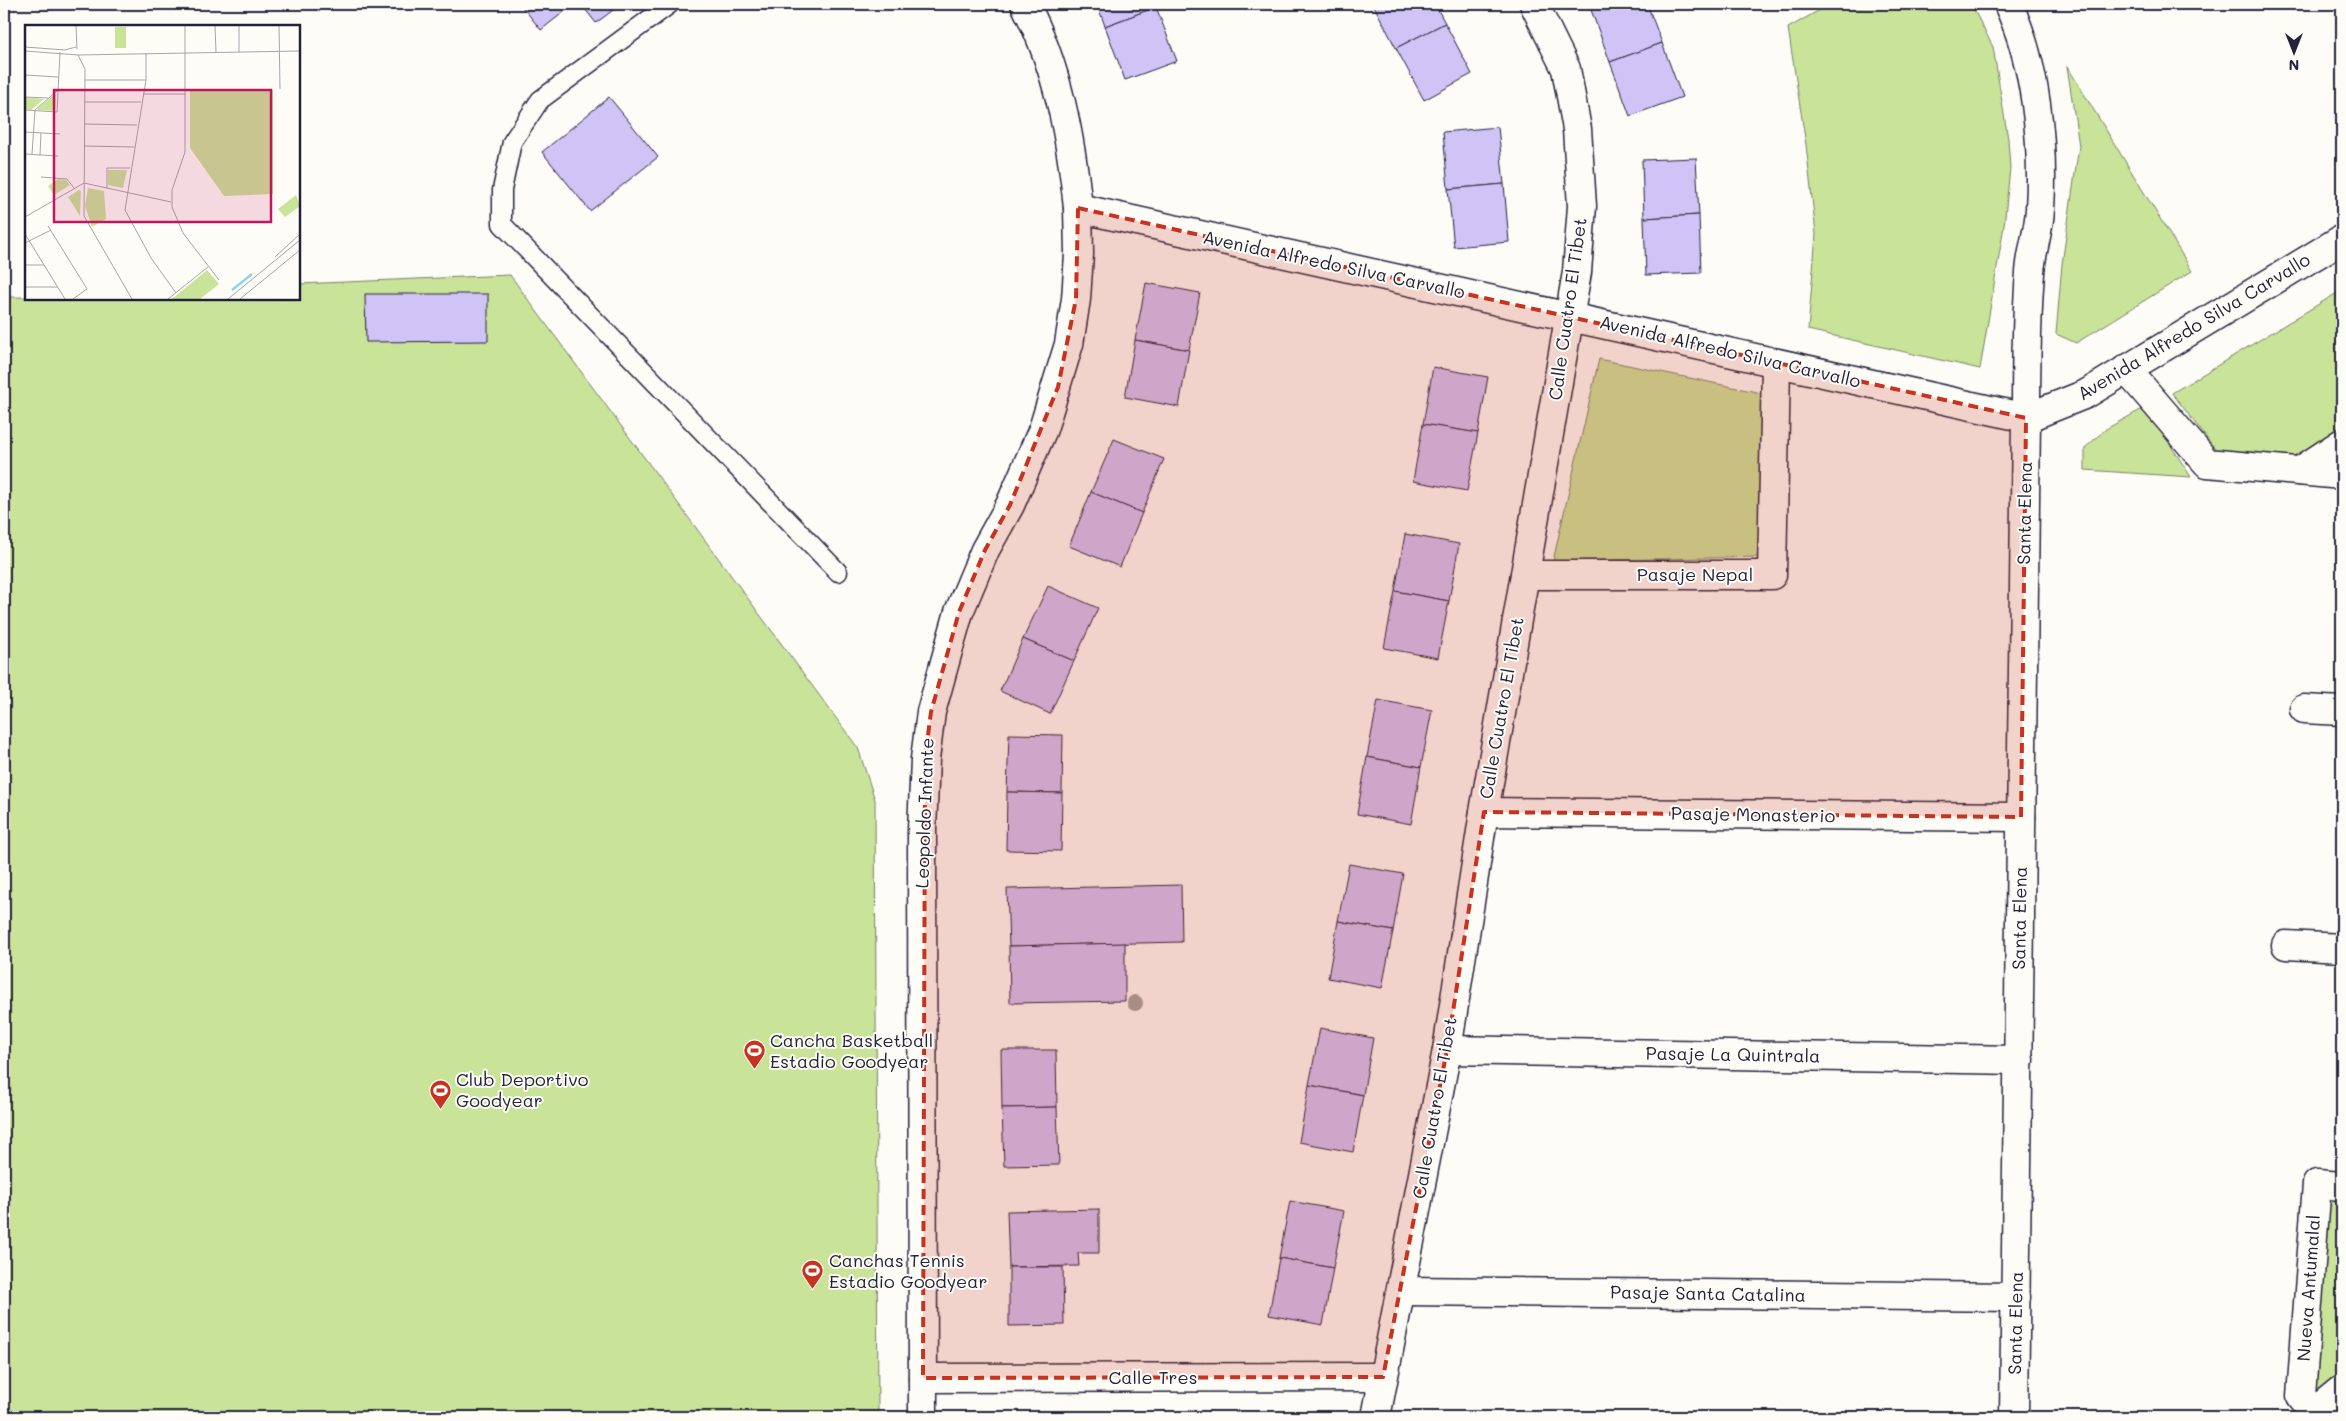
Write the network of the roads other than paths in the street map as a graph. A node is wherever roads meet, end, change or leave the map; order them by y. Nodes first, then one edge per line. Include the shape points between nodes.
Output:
1 (670, 4) edge
2 (1025, 4) edge
3 (1534, 4) edge
4 (2008, 4) edge
5 (1078, 208) junction
6 (2342, 239) edge
7 (1571, 317) junction
8 (1776, 363) junction
9 (2126, 369) junction
10 (2026, 418) junction
11 (2342, 443) edge
12 (2300, 471) junction
13 (2342, 475) edge
14 (838, 572) dead end
15 (1525, 575) junction
16 (2304, 708) dead end
17 (2342, 711) edge
18 (1484, 812) junction
19 (2021, 817) junction
20 (2286, 945) dead end
21 (2342, 948) edge
22 (1447, 1050) junction
23 (2019, 1060) junction
24 (2342, 1186) edge
25 (1401, 1291) junction
26 (2016, 1297) junction
27 (923, 1378) junction
28 (1383, 1378) junction
29 (2342, 1389) edge
30 (2314, 1414) edge
31 (923, 1417) edge
32 (1376, 1417) edge
33 (2014, 1417) edge

1 - 14 lane via 540,100 512,142 502,190 502,224
2 - 5 street, Leopoldo Infante via 1048,59 1063,109 1073,158
3 - 7 street, Calle Cuatro El Tibet via 1566,69 1577,129 1582,206
4 - 10 street, Santa Elena via 2026,59 2036,108 2041,158 2040,211 2030,268 2025,331
5 - 7 street, Avenida Alfredo Silva Carvallo
5 - 27 street, Leopoldo Infante via 1076,300 1058,387 1043,430 959,612 931,712 922,830
6 - 9 street, Avenida Alfredo Silva Carvallo
7 - 8 street, Avenida Alfredo Silva Carvallo
7 - 15 street, Calle Cuatro El Tibet
8 - 10 street, Avenida Alfredo Silva Carvallo
8 - 15 street, Pasaje Nepal via 1772,575
9 - 10 street, Avenida Alfredo Silva Carvallo via 2086,394
9 - 12 street via 2207,463
10 - 19 street, Santa Elena
11 - 12 street
12 - 13 street
15 - 18 street, Calle Cuatro El Tibet
16 - 17 street
18 - 19 street, Pasaje Monasterio
18 - 22 street, Calle Cuatro El Tibet
19 - 23 street, Santa Elena
20 - 21 street
22 - 23 street, Pasaje La Quintrala
22 - 25 street, Calle Cuatro El Tibet
23 - 26 street, Santa Elena
24 - 30 street, Nueva Antumalal via 2318,1184 2301,1396
25 - 26 street, Pasaje Santa Catalina
25 - 28 street, Calle Cuatro El Tibet
26 - 33 street, Santa Elena
27 - 28 street, Calle Tres
27 - 31 street, Leopoldo Infante
28 - 32 street, Calle Cuatro El Tibet
29 - 30 street, Nueva Antumalal

